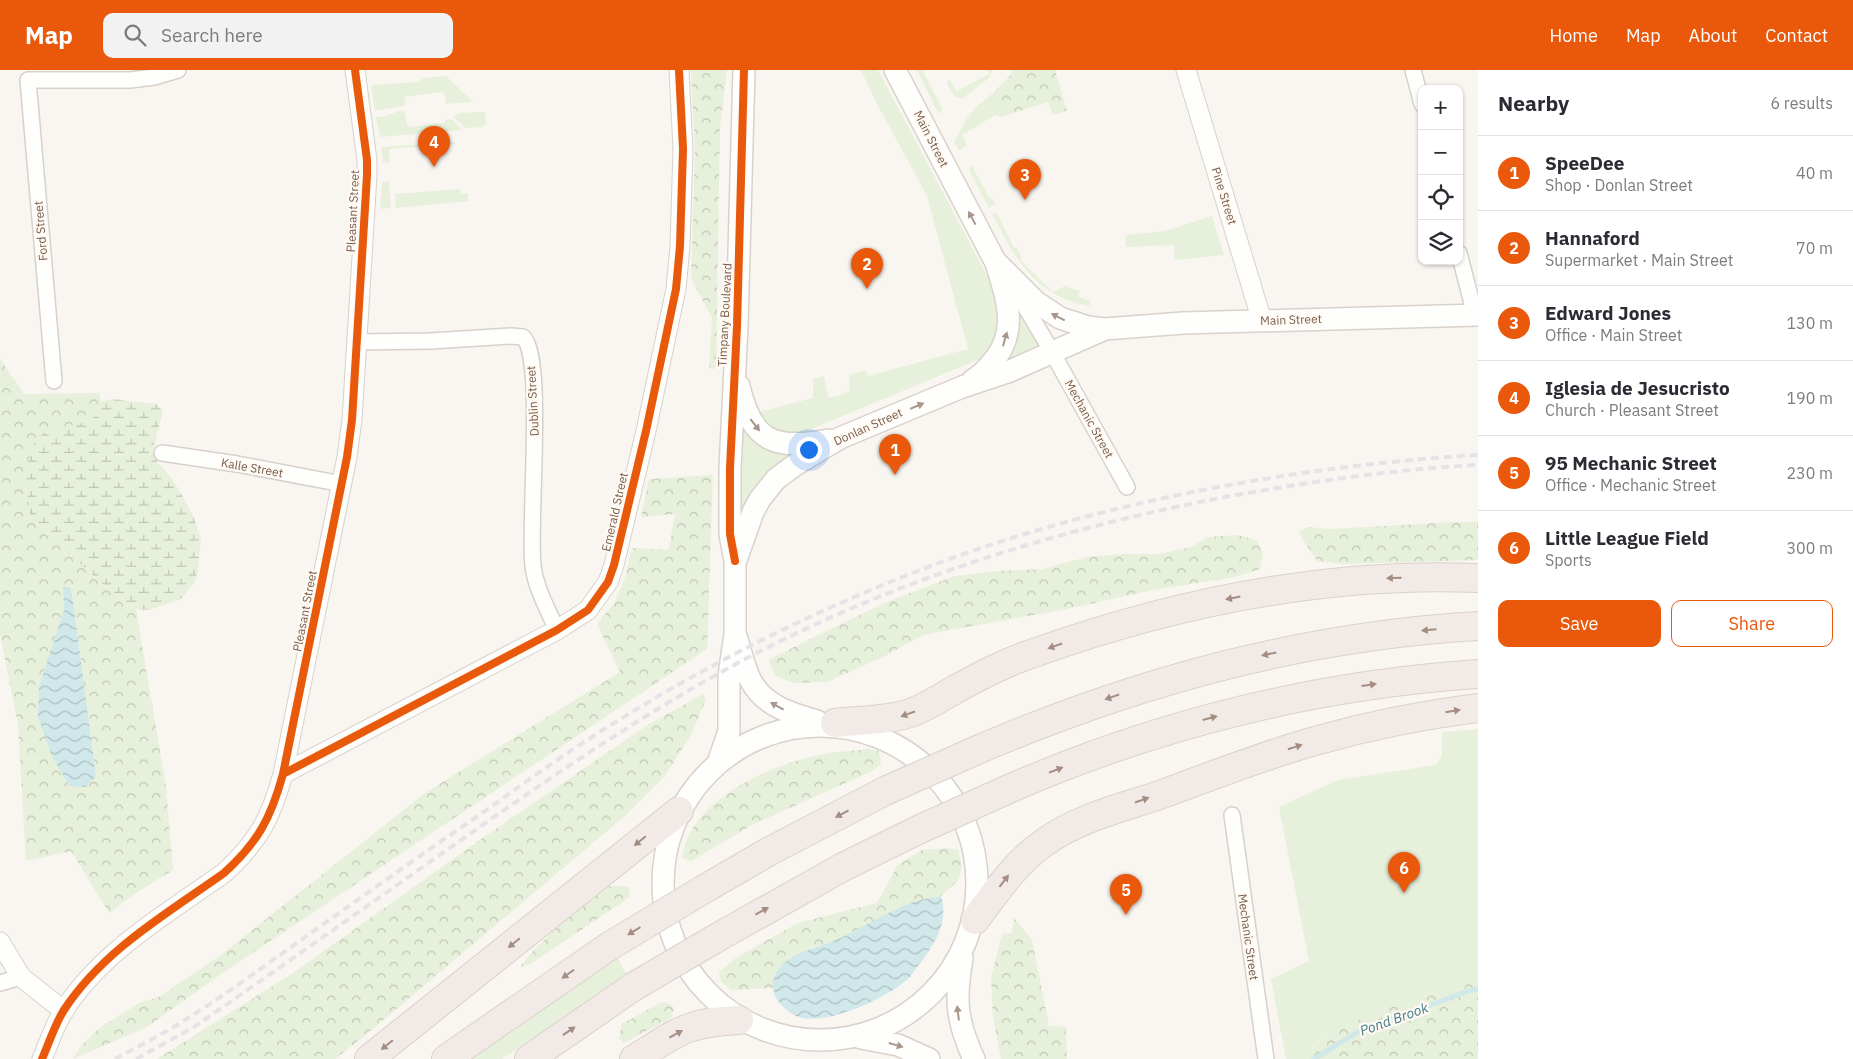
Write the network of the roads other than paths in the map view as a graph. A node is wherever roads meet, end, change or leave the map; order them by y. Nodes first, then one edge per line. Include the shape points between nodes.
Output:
1 (178, 70) edge
2 (355, 70) edge
3 (679, 70) edge
4 (744, 70) edge
5 (895, 70) edge
6 (1186, 70) edge
7 (1413, 70) edge
8 (1418, 89) edge
9 (995, 261) junction
10 (1462, 265) edge
11 (1477, 315) edge
12 (1262, 321) junction
13 (1105, 329) junction
14 (357, 342) junction
15 (1052, 352) junction
16 (734, 363) junction
17 (54, 381) dead end
18 (962, 387) junction
19 (840, 438) junction
20 (162, 454) dead end
21 (342, 484) junction
22 (1127, 487) dead end
23 (735, 561) junction
24 (1478, 578) edge
25 (1478, 626) edge
26 (557, 630) junction
27 (735, 634) junction
28 (1478, 674) edge
29 (1478, 708) edge
30 (828, 723) junction
31 (718, 763) junction
32 (283, 774) junction
33 (679, 811) junction
34 (1232, 815) dead end
35 (975, 920) junction
36 (0, 942) edge
37 (964, 950) junction
38 (20, 977) junction
39 (0, 983) edge
40 (64, 1011) junction
41 (739, 1020) junction
42 (861, 1038) junction
43 (42, 1059) edge
44 (369, 1059) edge
45 (446, 1059) edge
46 (529, 1059) edge
47 (634, 1059) edge
48 (929, 1059) edge
49 (974, 1059) edge
50 (1266, 1059) edge

1 - 17 street, Ford Street via 130,80 28,80
2 - 14 street, Pleasant Street via 367,160
3 - 26 street, Emerald Street via 684,149 678,268 646,431 608,582 588,610
4 - 16 main road, Timpany Boulevard
9 -> 5 main road, Main Street
6 - 12 street, Pine Street
7 - 8 street
13 -> 9 main road, Main Street via 1070,322 1051,313
9 - 15 street, Main Street
18 -> 9 main road via 985,371 1006,340 1008,306
10 - 11 street
11 - 12 main road, Main Street
12 - 13 main road, Main Street
13 - 15 main road, Main Street
14 - 21 street, Pleasant Street via 352,420
14 - 26 street, Dublin Street via 512,336 527,340 535,397 534,566 538,585
15 - 18 main road, Donlan Street
15 - 22 street, Mechanic Street
16 -> 19 main road via 752,424 765,436 792,445
16 - 23 main road, Timpany Boulevard via 730,534
19 -> 18 main road, Donlan Street
19 - 23 main road, Donlan Street via 795,465 770,485 753,512
20 - 21 street, Kalle Street
21 - 32 street, Pleasant Street
23 - 27 main road, Timpany Boulevard
24 -> 30 highway via 1338,582 1248,595 1194,607 1073,639 1030,654 985,673 913,712 888,718
25 -> 45 highway, bridge via 1329,642 1235,661 1102,701 1034,726 885,791 768,852 608,947
26 - 32 street, Emerald Street
30 -> 27 main road, Timpany Boulevard via 792,714 766,699 752,682
27 - 31 main road, Timpany Boulevard via 729,676 728,731
46 -> 28 highway, bridge via 633,987 843,867 1038,776 1146,737 1242,709 1338,689
35 -> 29 highway via 1027,856 1048,840 1109,811 1316,740 1417,717
30 - 31 main road via 786,729 758,739
30 - 35 main road, Timpany Boulevard via 863,730 901,748 947,791 967,827 973,849 977,880
31 - 33 main road
32 - 40 street, Pleasant Street via 276,800 261,832 239,859 117,951 84,984
33 - 41 main road via 663,875 669,924 677,948 691,973
33 -> 44 highway
34 - 50 street, Mechanic Street
35 - 37 main road, Timpany Boulevard
36 - 38 street
37 - 42 main road via 927,999
49 -> 37 main road via 958,1015 957,995
38 - 39 street
38 - 40 street
40 - 43 street, Pleasant Street
41 - 42 main road via 776,1035 802,1041
47 -> 41 highway via 692,1027
42 -> 48 main road via 898,1045

